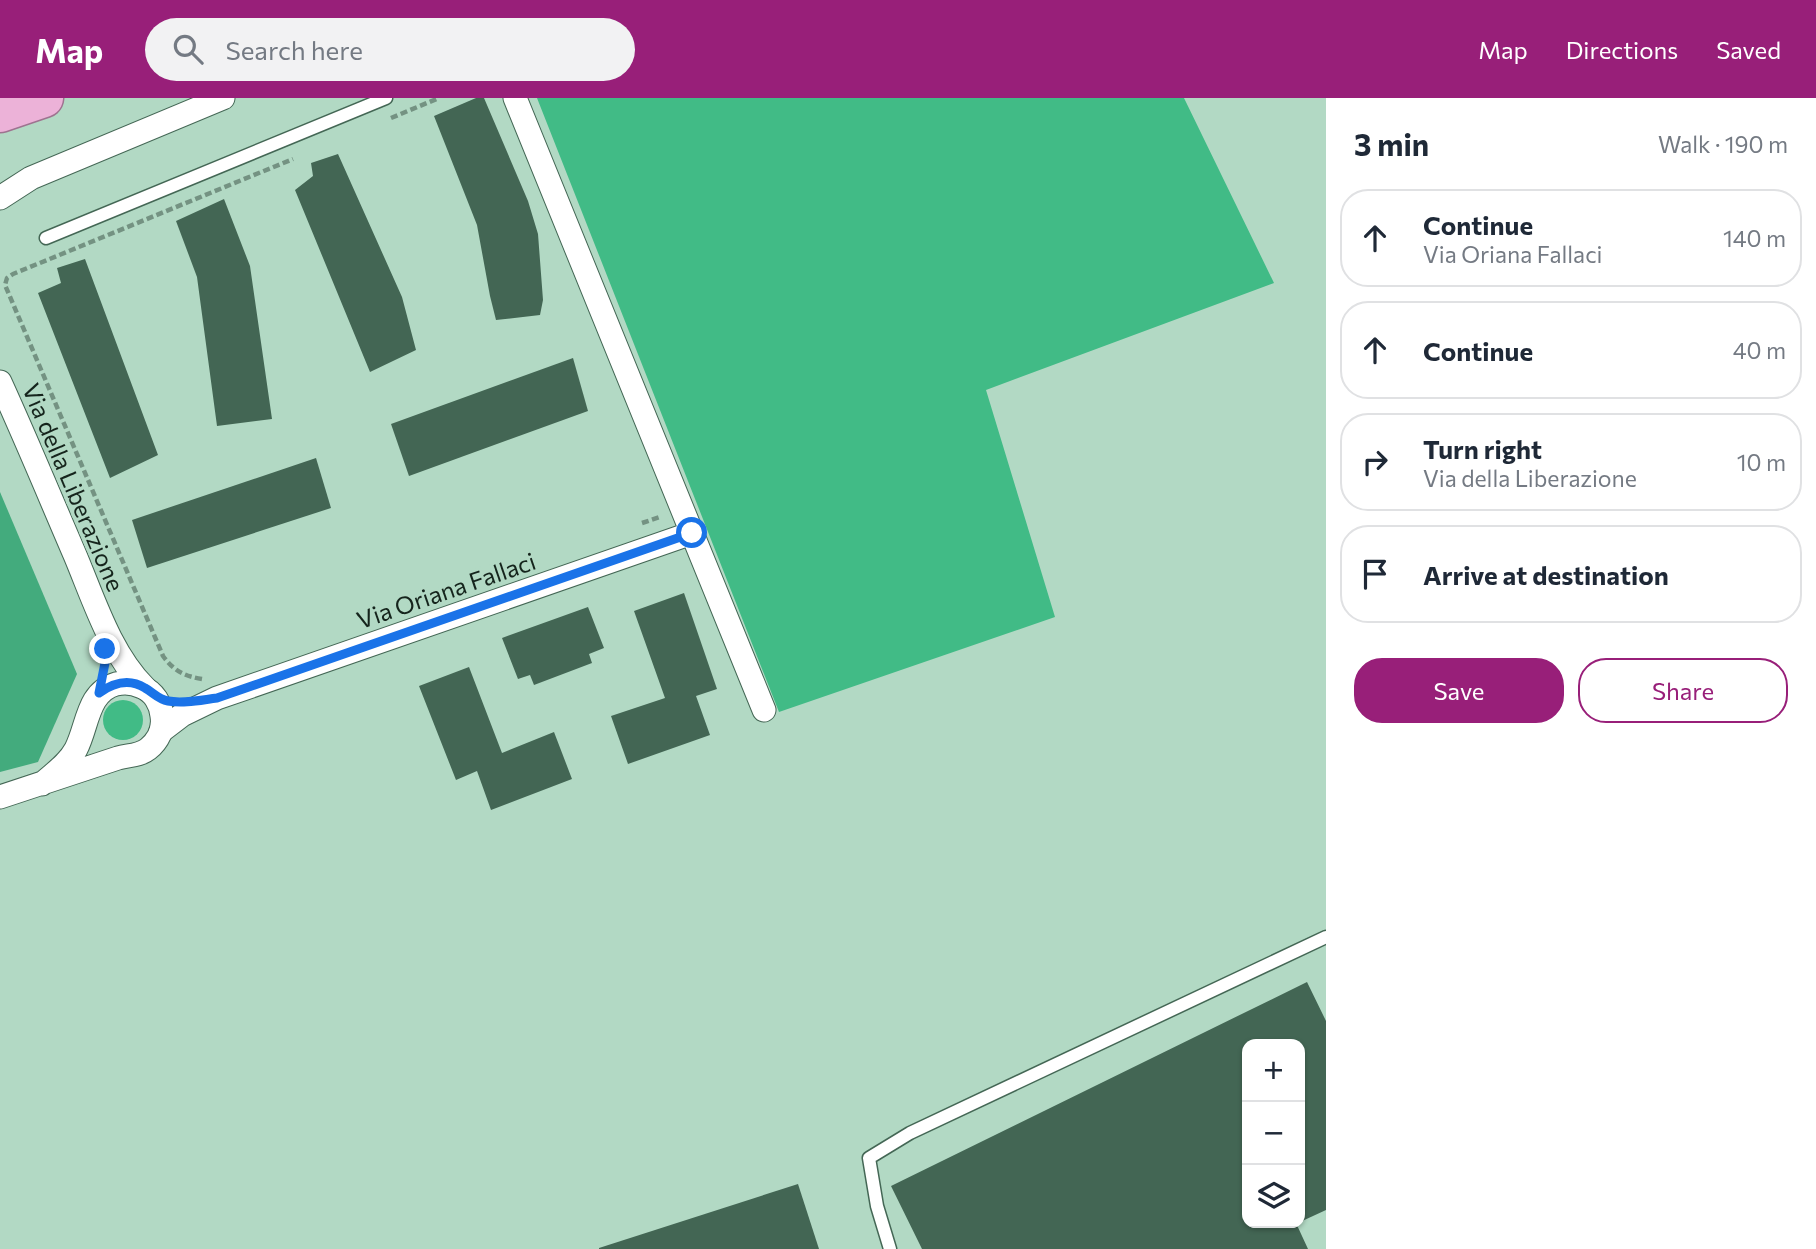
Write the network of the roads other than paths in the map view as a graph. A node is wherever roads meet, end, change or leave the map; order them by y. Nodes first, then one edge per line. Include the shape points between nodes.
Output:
1 (44, 98) edge
2 (223, 98) edge
3 (386, 98) edge
4 (515, 98) edge
5 (0, 113) edge
6 (0, 198) edge
7 (46, 238) dead end
8 (0, 382) edge
9 (692, 533) junction
10 (99, 613) junction
11 (211, 689) junction
12 (150, 692) junction
13 (99, 693) junction
14 (764, 710) dead end
15 (88, 715) junction
16 (161, 731) junction
17 (123, 757) junction
18 (42, 784) junction
19 (0, 797) edge
20 (1326, 937) edge
21 (890, 1249) edge

1 - 5 highway
2 - 6 street via 31,178
3 - 7 lane
4 - 9 street
8 - 10 street, Via della Liberazione
9 - 11 street, Via Oriana Fallaci
9 - 14 street
10 - 12 street, Via della Liberazione via 126,666
10 - 13 street, Via della Liberazione via 105,649
11 - 12 street via 182,702
11 - 16 street
12 - 13 street via 121,682
12 - 16 street via 161,706
13 - 15 street
15 - 17 street via 93,738 101,748
15 - 18 street via 69,761
16 - 17 street via 147,750
17 - 18 street
18 - 19 street
20 - 21 lane via 910,1133 869,1158

